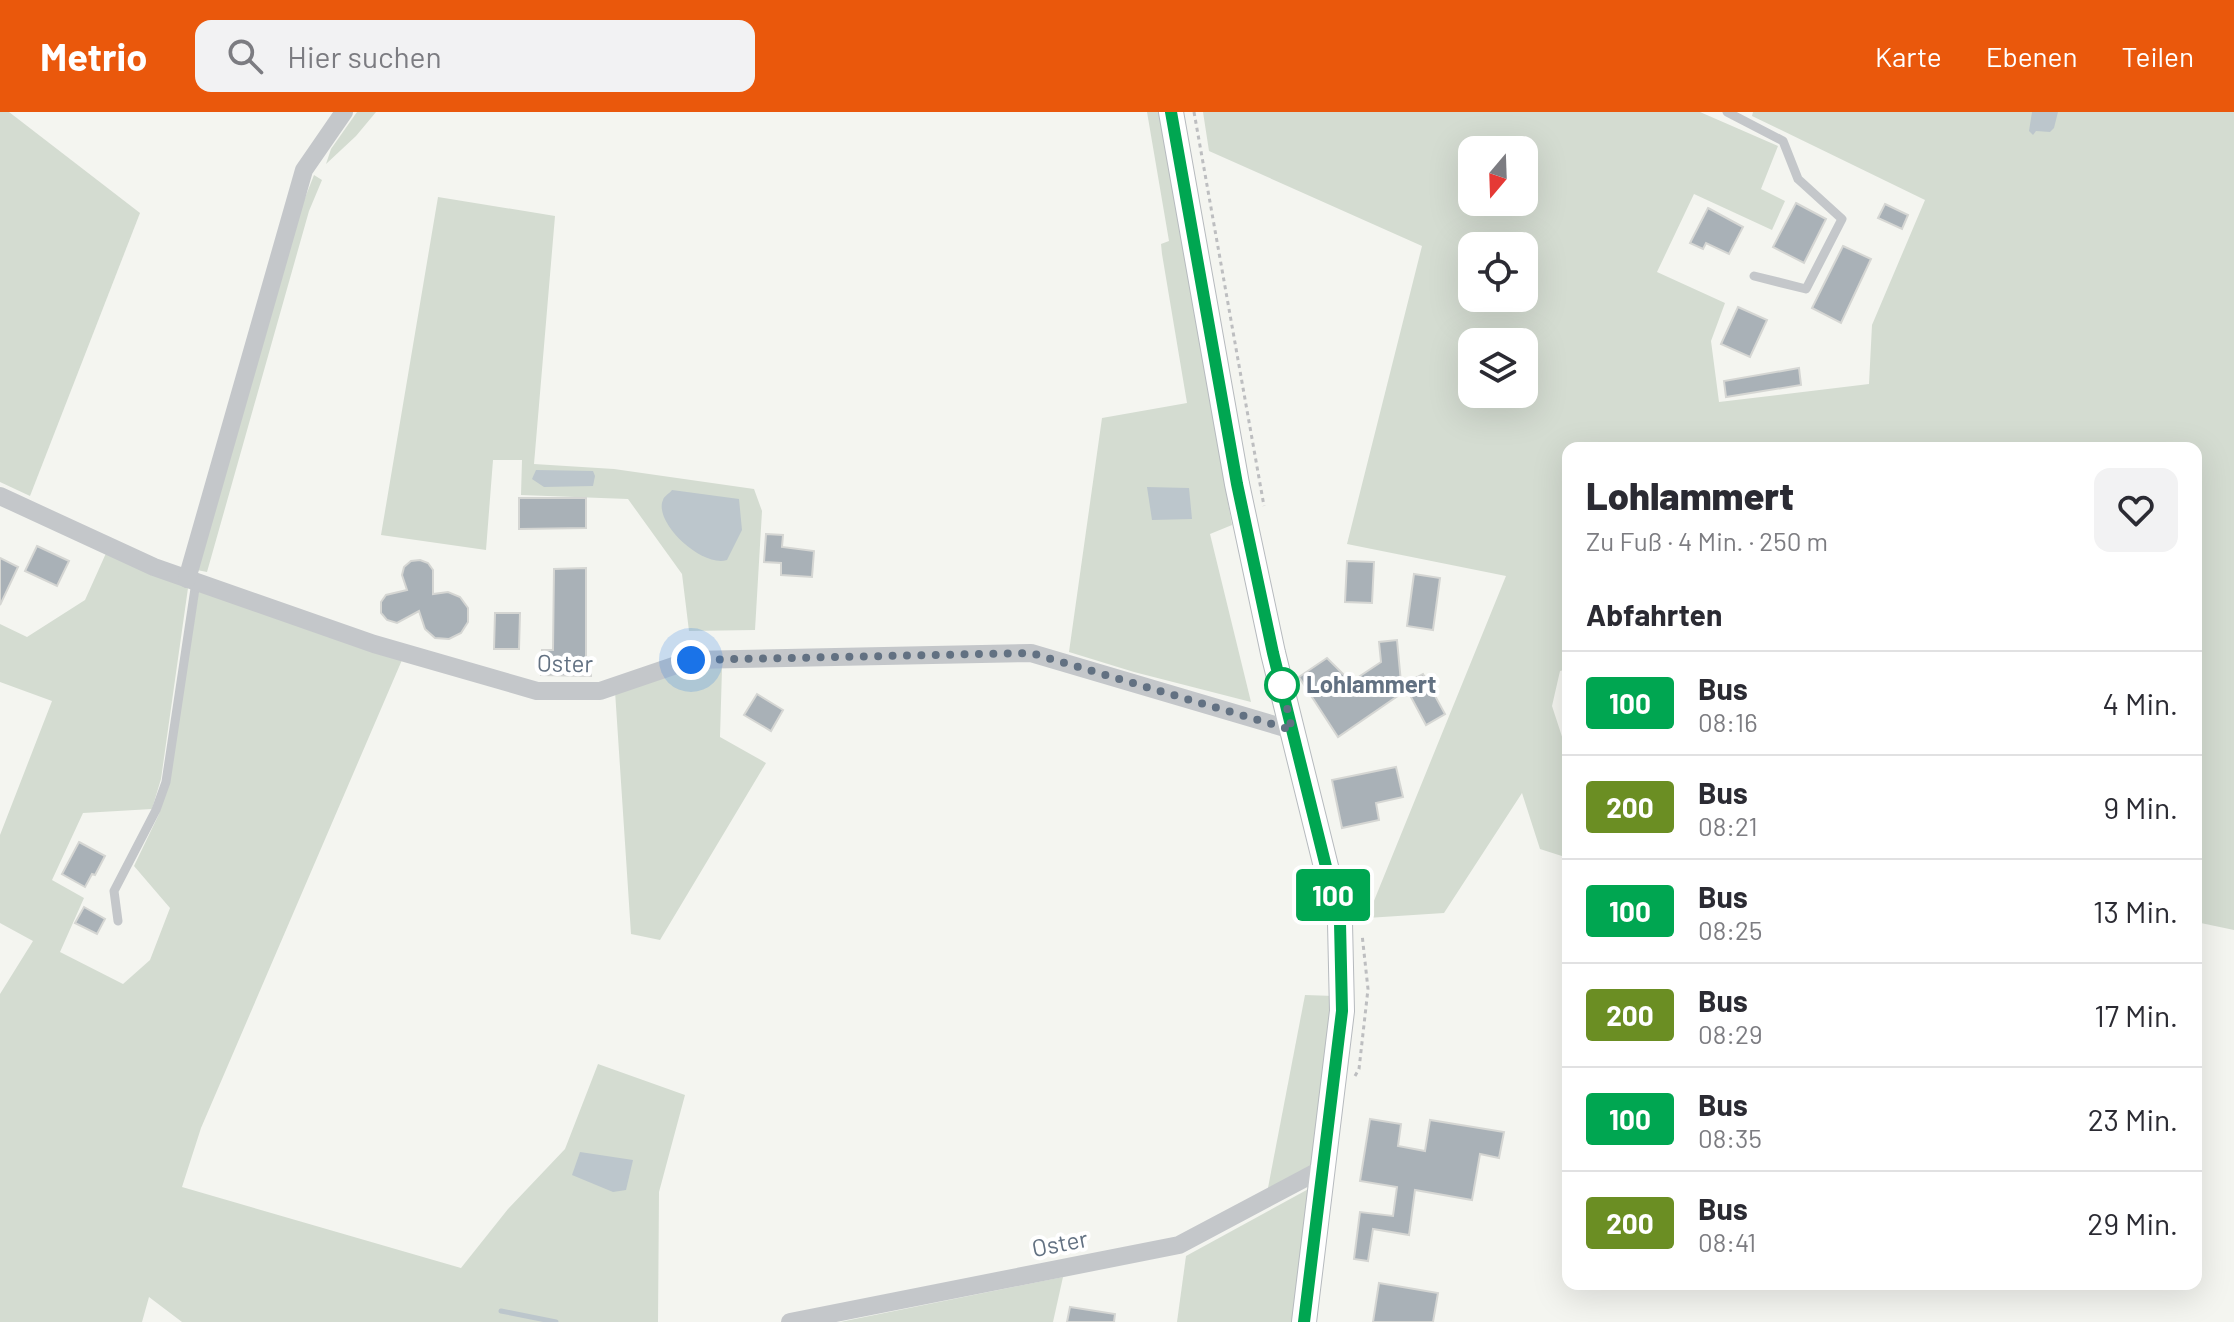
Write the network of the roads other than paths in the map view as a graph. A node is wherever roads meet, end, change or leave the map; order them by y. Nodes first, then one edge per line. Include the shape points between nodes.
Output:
1 (344, 112) edge
2 (1171, 112) edge
3 (1727, 112) edge
4 (1754, 276) dead end
5 (0, 496) edge
6 (191, 580) junction
7 (1292, 730) junction
8 (118, 921) dead end
9 (1324, 1168) junction
10 (790, 1322) edge
11 (1304, 1322) edge

1 - 6 street via 304,170
2 - 7 main road via 1237,484
3 - 4 lane via 1783,141 1798,179 1842,219 1806,289
5 - 6 street, Oster
6 - 7 street, Oster via 374,644 537,691 600,691 691,660 1031,653
6 - 8 lane via 166,782 114,891
7 - 9 main road via 1340,923 1342,1011
9 - 10 street, Oster via 1179,1245
9 - 11 main road

